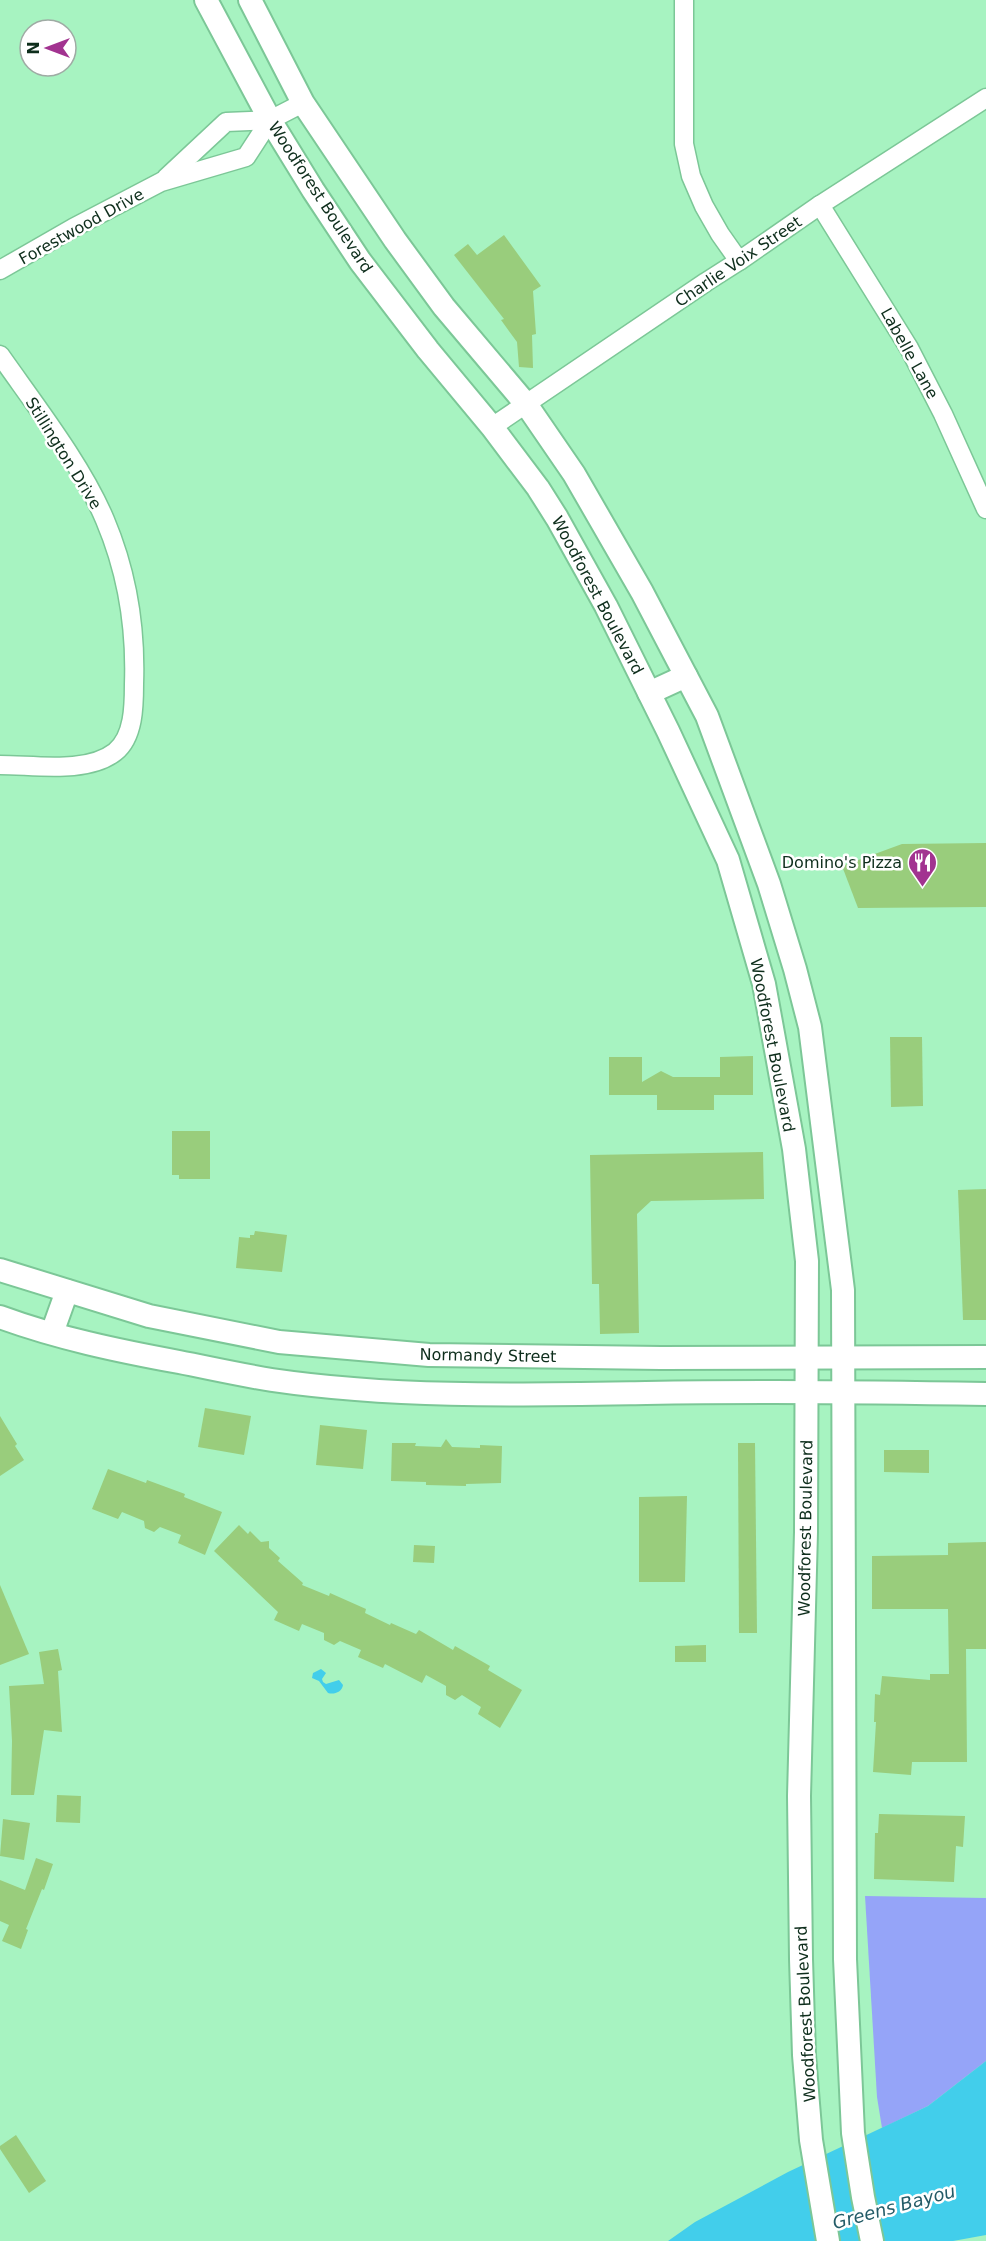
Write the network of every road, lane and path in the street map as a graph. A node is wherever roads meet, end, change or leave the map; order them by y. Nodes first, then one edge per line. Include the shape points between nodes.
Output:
1 (206, 0) edge
2 (250, 0) edge
3 (684, 0) edge
4 (986, 98) edge
5 (303, 103) junction
6 (270, 120) junction
7 (161, 182) junction
8 (820, 205) junction
9 (739, 261) junction
10 (0, 270) edge
11 (0, 355) edge
12 (525, 404) junction
13 (492, 427) junction
14 (986, 509) edge
15 (686, 676) junction
16 (649, 693) junction
17 (0, 765) edge
18 (795, 969) junction
19 (764, 984) junction
20 (0, 1270) edge
21 (67, 1291) junction
22 (0, 1317) edge
23 (52, 1333) junction
24 (296, 1343) junction
25 (523, 1356) junction
26 (986, 1357) edge
27 (807, 1358) junction
28 (843, 1358) junction
29 (292, 1382) junction
30 (807, 1392) junction
31 (843, 1393) junction
32 (523, 1394) junction
33 (986, 1394) edge
34 (804, 1642) junction
35 (843, 1642) junction
36 (828, 2241) edge
37 (872, 2241) edge

1 - 6 main road, Woodforest Boulevard
2 - 5 main road, Woodforest Boulevard
3 - 9 street via 684,144 704,206
4 - 8 street, Charlie Voix Street
5 - 6 street, Forestwood Drive
5 - 12 main road, Woodforest Boulevard via 444,307
6 - 7 street, Forestwood Drive via 226,122
6 - 7 street, Forestwood Drive via 246,157
6 - 13 main road, Woodforest Boulevard via 360,261
7 - 10 street, Forestwood Drive
8 - 9 street, Charlie Voix Street
8 - 14 street, Labelle Lane via 909,348 944,414
9 - 12 street, Charlie Voix Street
11 - 17 street, Stillington Drive via 76,466 106,521 120,559 132,616 134,698 133,718 123,741 117,751 97,762 66,766
12 - 13 street, Charlie Voix Street
12 - 15 main road, Woodforest Boulevard via 574,474
13 - 16 main road, Woodforest Boulevard via 557,518
15 - 16 main road
15 - 18 main road, Woodforest Boulevard via 707,716 769,884
16 - 19 main road, Woodforest Boulevard via 728,860
18 - 19 main road
18 - 28 main road, Woodforest Boulevard via 810,1028 830,1175 843,1290
19 - 27 main road, Woodforest Boulevard via 794,1149 807,1261
20 - 21 main road, Normandy Street
21 - 23 main road
21 - 24 main road, Normandy Street via 149,1316
22 - 23 main road
23 - 29 main road via 147,1356
24 - 25 main road, Normandy Street via 429,1355
24 - 29 main road
25 - 27 main road, Normandy Street
25 - 32 main road
26 - 28 main road, Normandy Street
27 - 28 main road, Normandy Street
27 - 30 main road, Woodforest Boulevard
28 - 31 main road, Woodforest Boulevard
29 - 32 main road via 430,1393
30 - 31 main road
30 - 32 main road
30 - 34 main road, Woodforest Boulevard
31 - 33 main road
31 - 35 main road, Woodforest Boulevard
34 - 35 main road
34 - 36 main road, Woodforest Boulevard via 800,1796 804,2055
35 - 37 main road, Woodforest Boulevard via 848,2059 853,2133

